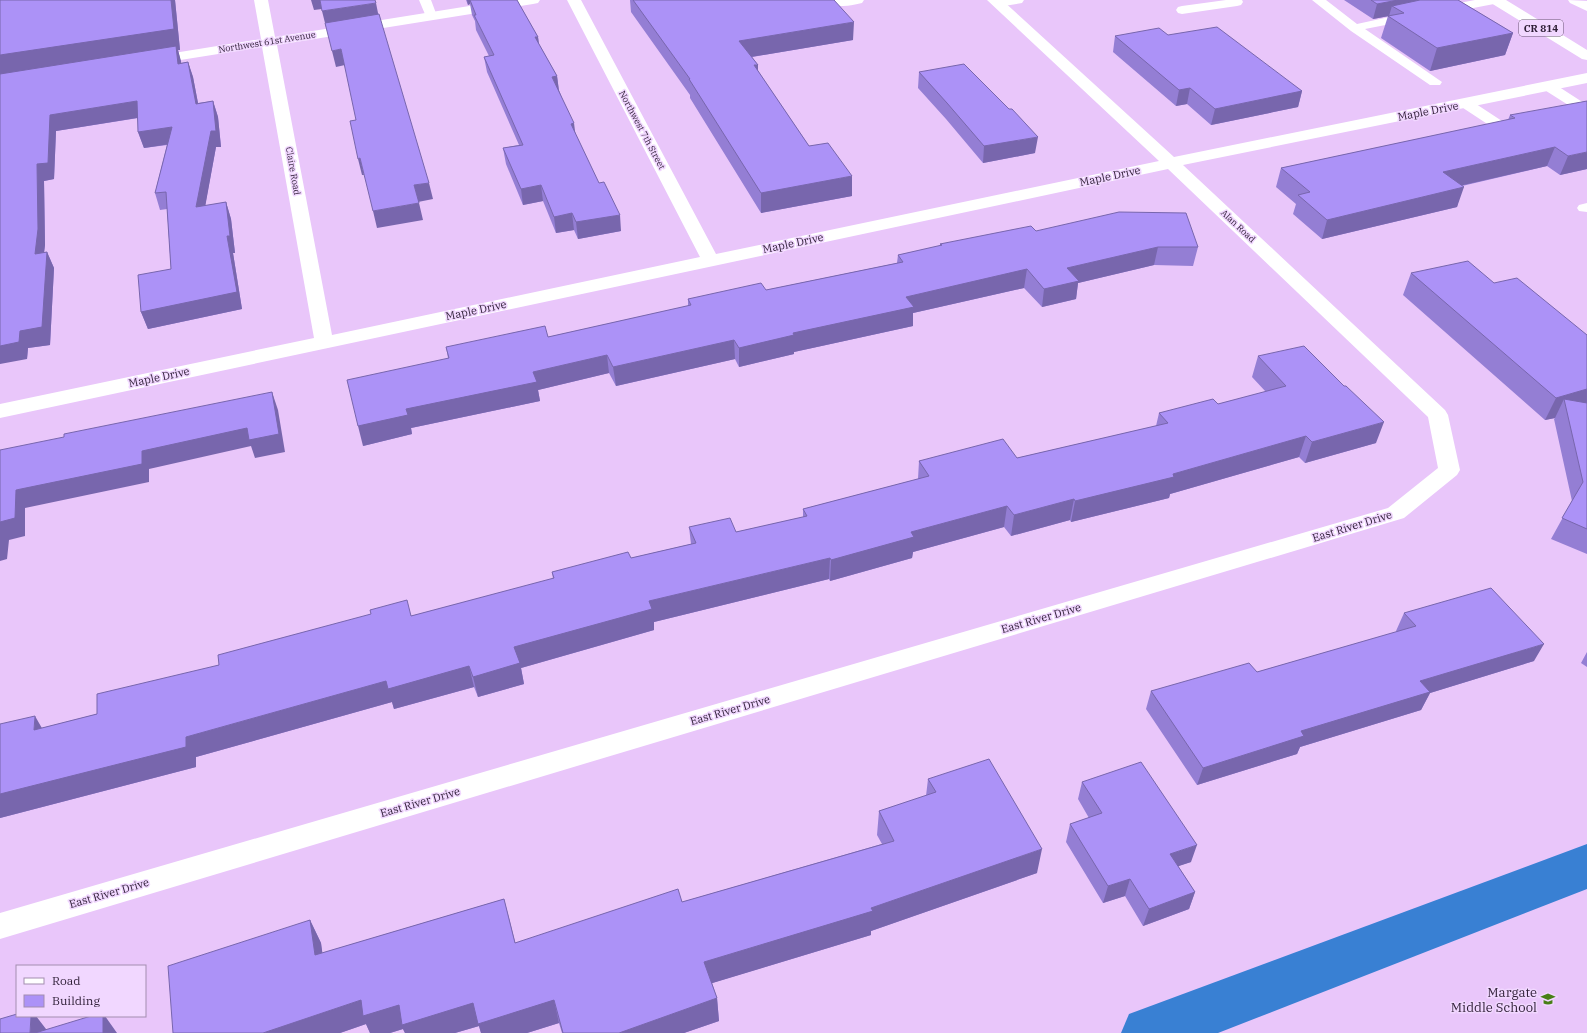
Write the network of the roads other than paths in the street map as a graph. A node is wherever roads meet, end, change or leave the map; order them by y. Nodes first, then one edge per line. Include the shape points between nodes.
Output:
1 (261, 0) edge
2 (425, 0) edge
3 (533, 0) edge
4 (574, 0) edge
5 (836, 0) edge
6 (858, 0) edge
7 (1018, 0) edge
8 (1251, 0) edge
9 (1318, 0) edge
10 (1495, 0) edge
11 (1236, 1) edge
12 (996, 2) edge
13 (1182, 10) dead end
14 (431, 16) junction
15 (1355, 28) junction
16 (269, 42) junction
17 (1587, 56) edge
18 (138, 62) edge
19 (1587, 78) edge
20 (1435, 82) dead end
21 (1548, 86) junction
22 (1465, 103) junction
23 (1585, 110) edge
24 (1554, 116) edge
25 (1532, 121) edge
26 (1171, 163) junction
27 (710, 261) junction
28 (324, 342) junction
29 (0, 411) edge
30 (1449, 470) joint
31 (0, 926) edge

1 - 16 street, Claire Road
2 - 14 lane
3 - 14 street, Northwest 61st Avenue
4 - 27 street, Northwest 7th Street
5 - 6 lane via 839,3
7 - 12 lane
8 - 11 lane
9 - 15 lane
10 - 15 lane
10 - 17 street, CR 814
11 - 13 lane
12 - 26 street, Alan Road
14 - 16 street, Northwest 61st Avenue
15 - 20 lane
16 - 18 street, Northwest 61st Avenue
16 - 28 street, Claire Road
19 - 21 street, Maple Drive
21 - 22 street, Maple Drive
21 - 23 lane
22 - 25 lane via 1503,128
22 - 26 street, Maple Drive
23 - 24 lane
26 - 27 street, Maple Drive
26 - 30 street, Alan Road via 1438,415
27 - 28 street, Maple Drive
28 - 29 street, Maple Drive
30 - 31 street, East River Drive via 1396,513

